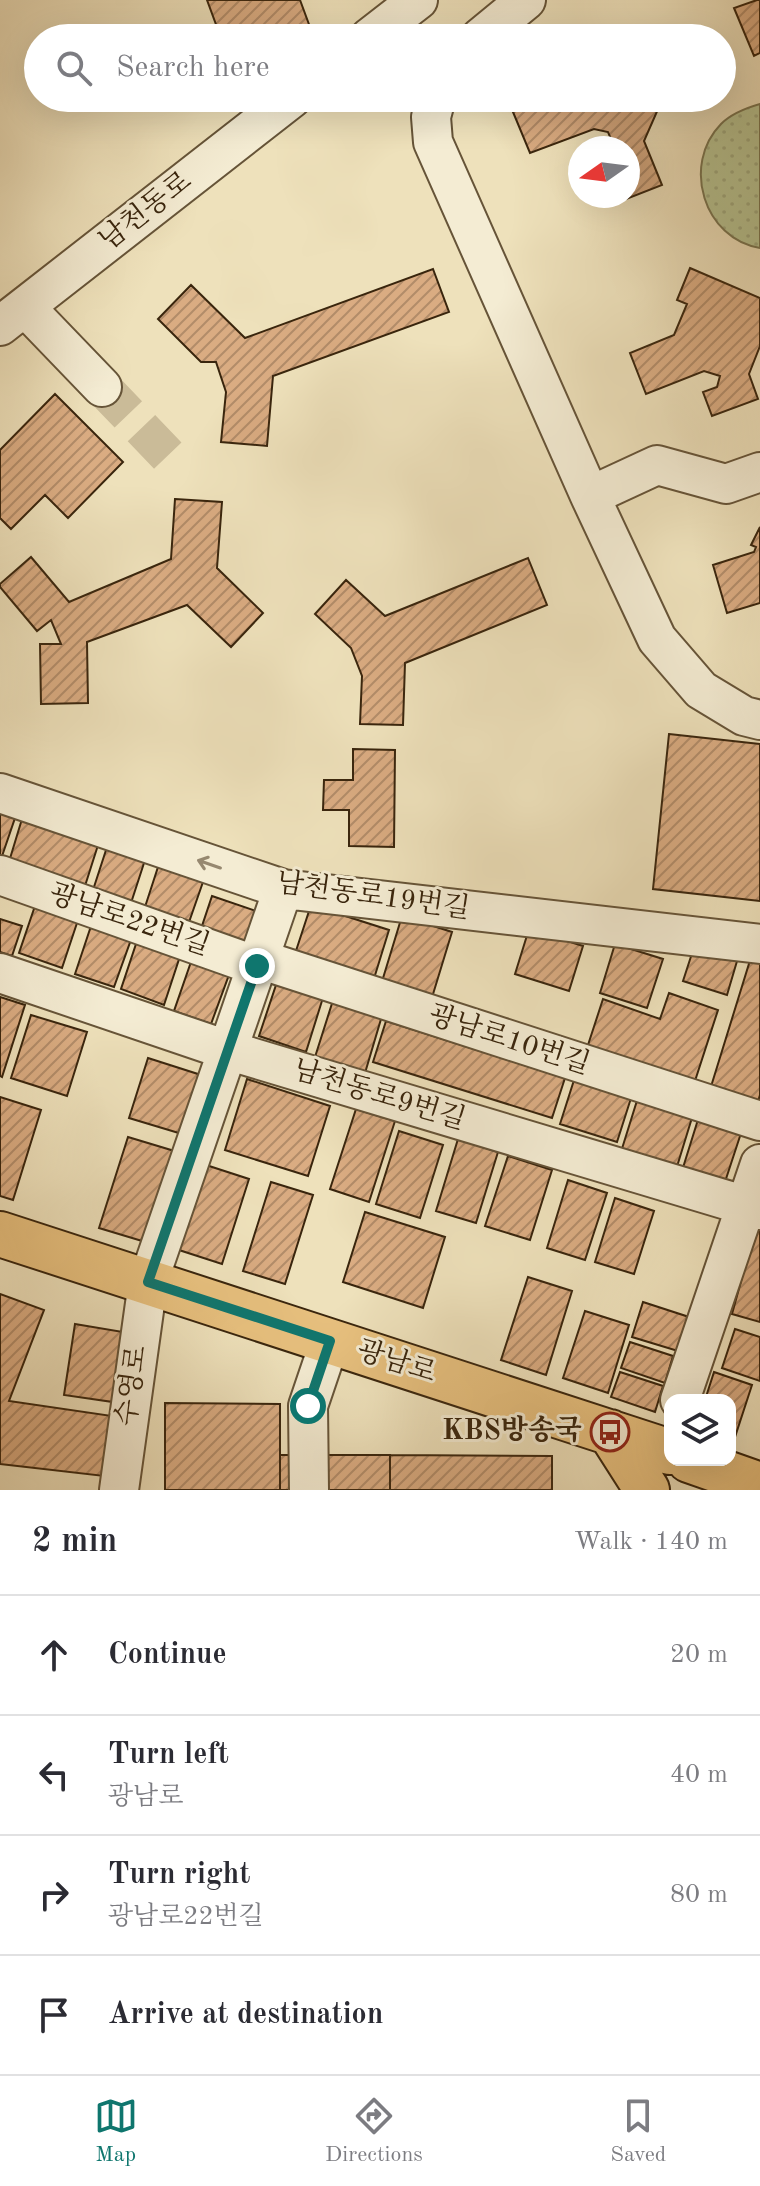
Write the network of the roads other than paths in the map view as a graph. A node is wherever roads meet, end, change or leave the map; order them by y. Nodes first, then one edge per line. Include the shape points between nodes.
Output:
1 (418, 0) edge
2 (526, 0) edge
3 (387, 24) edge
4 (497, 24) edge
5 (274, 112) edge
6 (432, 112) edge
7 (13, 317) edge
8 (102, 387) tunnel mouth
9 (760, 472) edge
10 (590, 496) junction
11 (760, 720) edge
12 (0, 793) edge
13 (0, 875) edge
14 (283, 889) junction
15 (760, 944) edge
16 (258, 962) junction
17 (0, 973) edge
18 (227, 1050) junction
19 (760, 1121) edge
20 (760, 1164) edge
21 (752, 1209) edge
22 (0, 1234) edge
23 (148, 1282) junction
24 (330, 1341) junction
25 (682, 1394) edge
26 (610, 1432) junction
27 (664, 1446) edge
28 (715, 1466) edge
29 (760, 1485) edge
30 (119, 1490) edge
31 (309, 1490) edge
32 (647, 1490) edge

1 - 3 street
2 - 4 street
5 - 7 street, 남천동로
6 - 10 street via 433,142
7 - 8 street
9 - 10 street via 726,484 657,465
10 - 11 street via 657,639 701,690
14 -> 12 street, 남천동로19번길
13 - 16 street, 광남로22번길
14 - 15 street, 남천동로19번길
14 - 16 street
16 - 18 street
16 - 19 street, 광남로10번길
17 - 18 street, 남천동로9번길
18 - 21 street, 남천동로9번길
18 - 23 street
20 - 21 street
21 - 25 street
22 - 23 main road, 광남로
23 - 24 main road, 광남로
23 - 30 street, 수영로
24 - 26 main road, 광남로
24 - 31 street via 308,1406
26 - 27 main road, 광남로
26 - 32 main road
28 - 29 main road, 광남로

